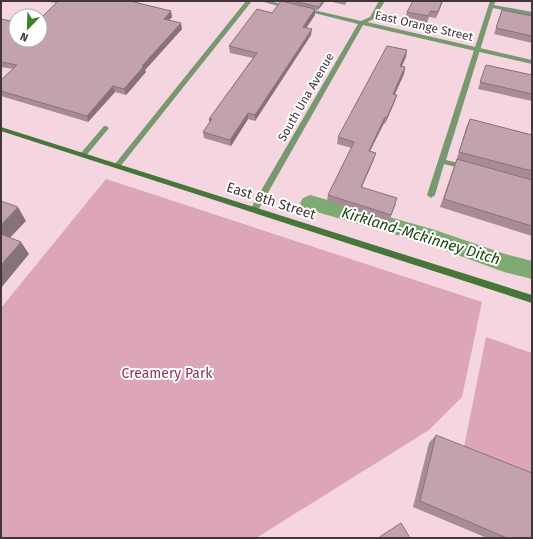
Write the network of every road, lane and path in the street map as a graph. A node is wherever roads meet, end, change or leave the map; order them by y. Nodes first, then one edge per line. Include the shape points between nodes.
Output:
1 (250, 1) edge
2 (266, 1) edge
3 (382, 1) edge
4 (493, 3) edge
5 (532, 14) edge
6 (361, 23) junction
7 (477, 50) junction
8 (532, 62) edge
9 (106, 128) dead end
10 (1, 129) edge
11 (83, 155) junction
12 (442, 161) junction
13 (117, 166) junction
14 (472, 169) edge
15 (430, 195) dead end
16 (254, 210) junction
17 (532, 299) edge

1 - 13 street
2 - 6 street, East Orange Street
3 - 6 street, South Una Avenue via 372,18
4 - 5 street
4 - 7 street
6 - 7 street, East Orange Street
6 - 16 street, South Una Avenue
7 - 8 street, East Orange Street
7 - 12 street
9 - 11 street
10 - 11 street, East 8th Street
11 - 13 street, East 8th Street
12 - 14 street
12 - 15 street
13 - 16 street, East 8th Street
16 - 17 street, East 8th Street

